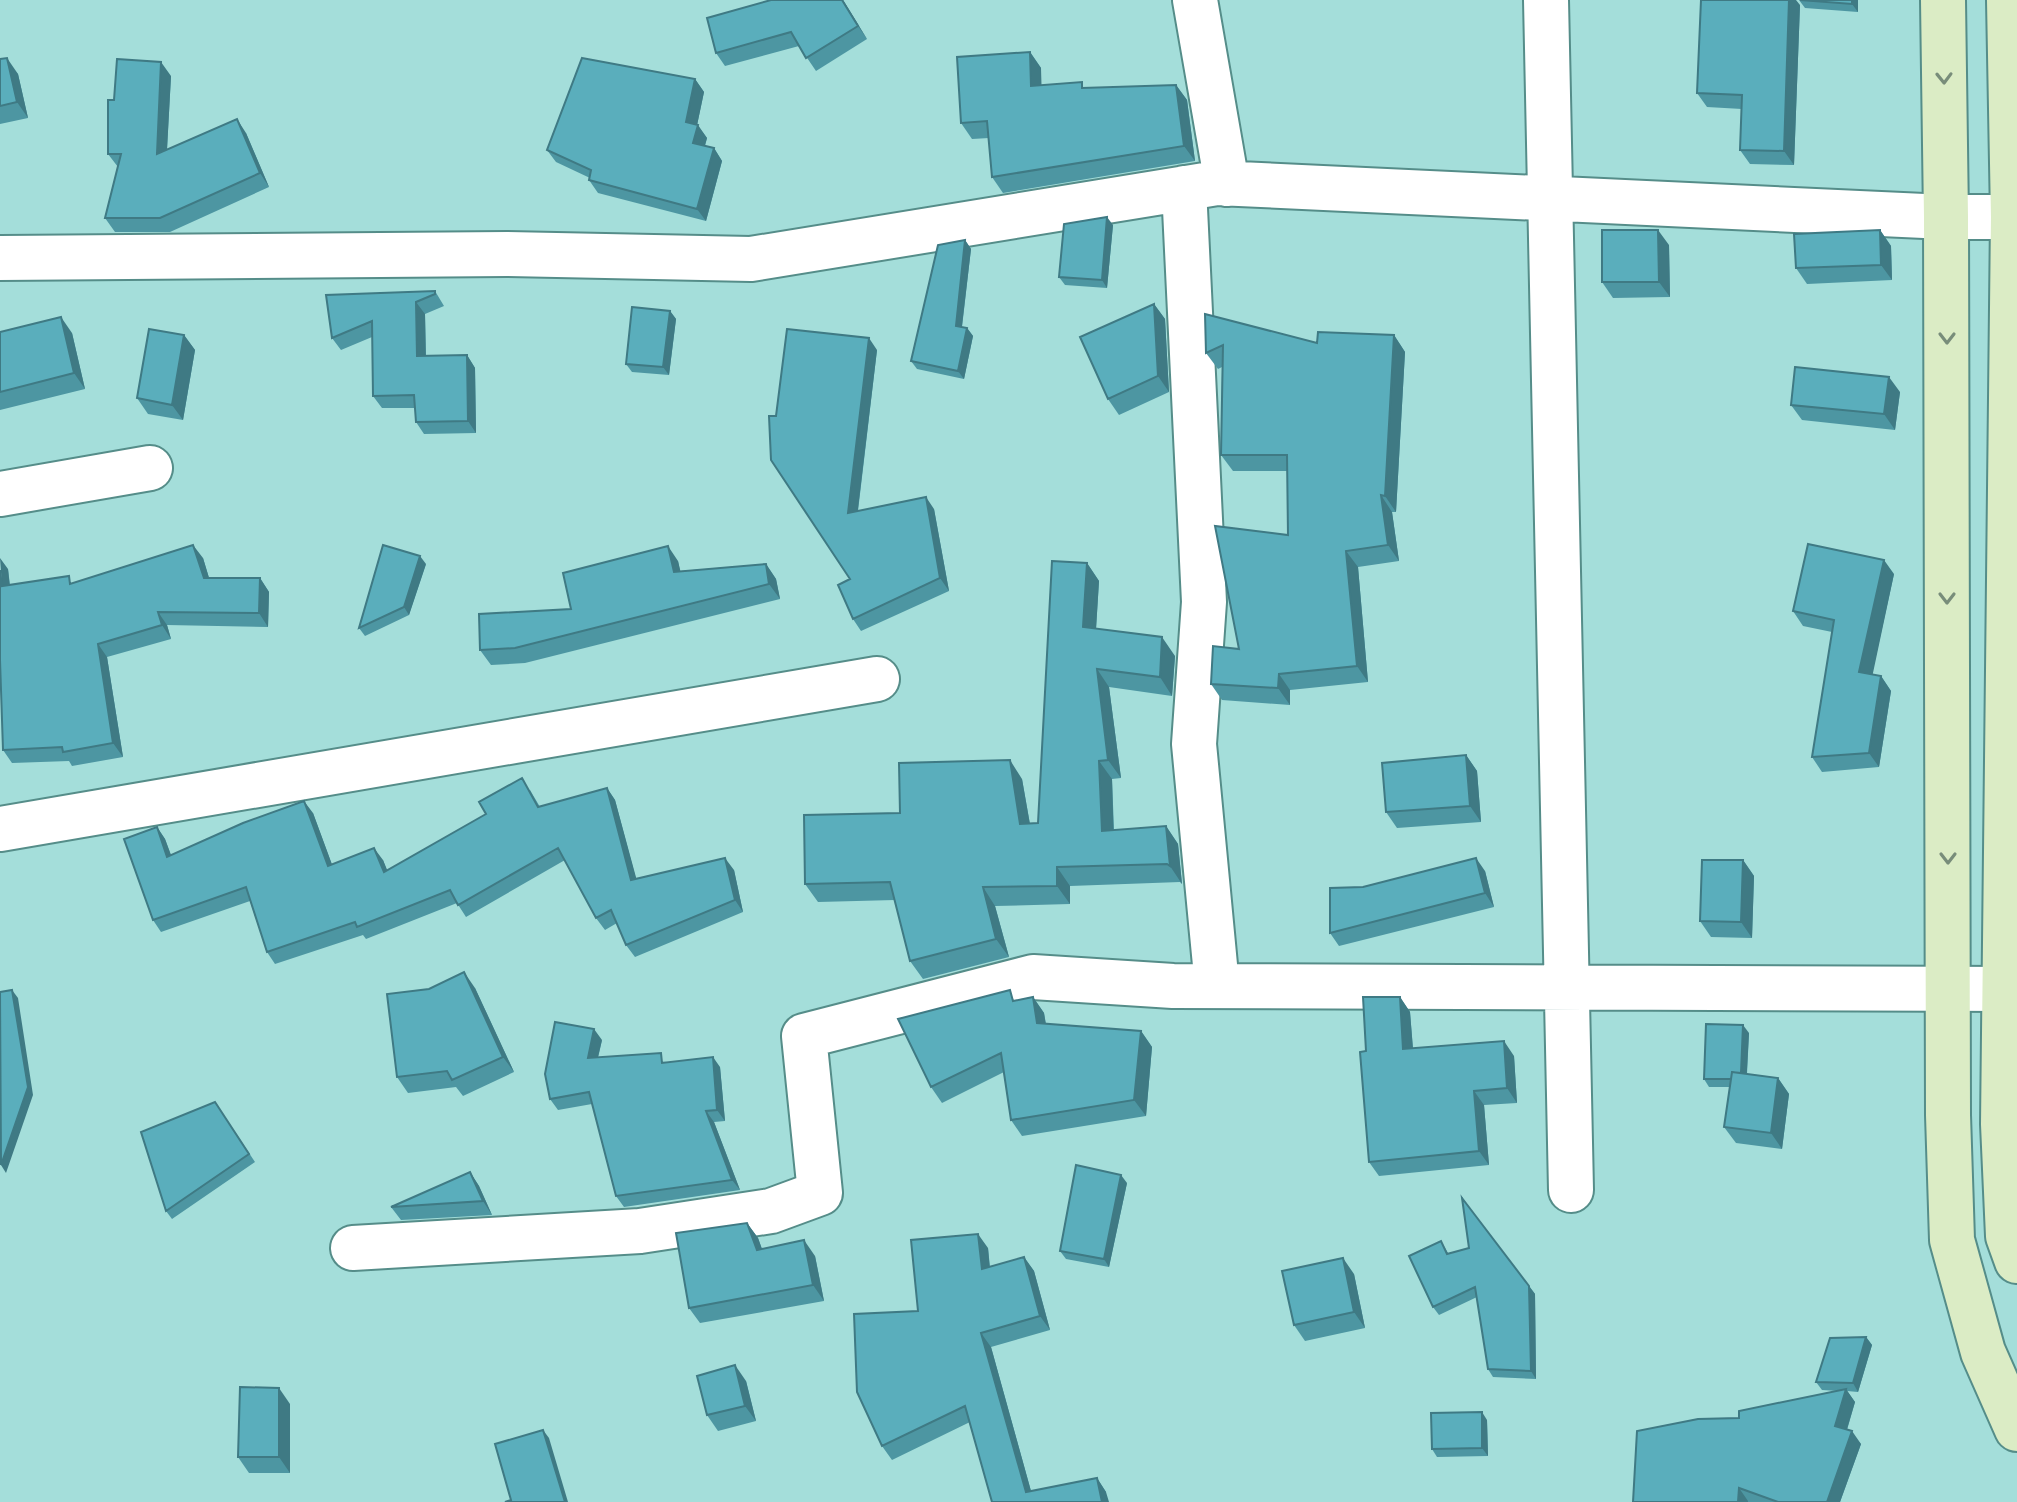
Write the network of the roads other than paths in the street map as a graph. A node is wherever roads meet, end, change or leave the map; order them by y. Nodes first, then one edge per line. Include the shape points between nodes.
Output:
1 (1195, 0) edge
2 (1546, 0) edge
3 (1943, 0) edge
4 (2009, 0) edge
5 (1227, 184) junction
6 (1184, 188) junction
7 (1550, 198) junction
8 (1946, 217) junction
9 (2015, 217) edge
10 (0, 258) edge
11 (150, 468) dead end
12 (0, 494) edge
13 (877, 679) dead end
14 (0, 829) edge
15 (1217, 986) junction
16 (1567, 988) junction
17 (1948, 989) junction
18 (2011, 989) edge
19 (1571, 1190) dead end
20 (353, 1248) dead end
21 (2017, 1261) edge
22 (2017, 1429) edge

1 - 5 street
2 - 7 street
3 -> 8 street
4 - 9 street
5 - 6 street
5 - 7 street
6 - 10 street via 751,259 507,254
6 - 15 street via 1204,602 1194,744
7 - 8 street
7 - 16 street
8 - 9 street
8 -> 17 street
9 - 18 street
11 - 12 street
13 - 14 street
15 - 16 street
15 - 20 street via 1033,977 804,1036 820,1193 771,1211 640,1231
16 - 17 street
16 - 19 street
17 - 18 street
17 - 22 street via 1952,1240 1983,1352
18 - 21 street via 2004,1156 2008,1236

